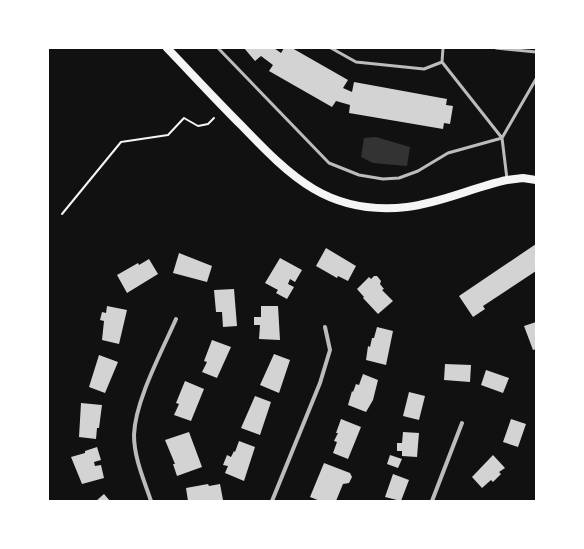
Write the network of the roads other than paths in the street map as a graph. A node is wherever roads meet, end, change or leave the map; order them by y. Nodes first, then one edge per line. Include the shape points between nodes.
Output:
1 (167, 48) edge
2 (218, 48) edge
3 (331, 48) edge
4 (442, 48) edge
5 (496, 48) edge
6 (536, 52) edge
7 (442, 62) junction
8 (536, 79) edge
9 (502, 138) junction
10 (507, 180) junction
11 (536, 180) edge
12 (176, 319) dead end
13 (325, 327) dead end
14 (462, 423) dead end
15 (151, 501) edge
16 (272, 501) edge
17 (432, 501) edge

1 - 10 main road via 274,160 300,182 329,198 368,207 409,207
2 - 9 lane via 329,163 359,175 382,179 399,178 418,171 448,153
3 - 7 lane via 356,62 424,69
4 - 7 lane
5 - 6 lane
7 - 9 lane
8 - 9 lane
9 - 10 lane
10 - 11 main road
12 - 15 street via 148,381 134,434 136,455
13 - 16 street via 330,350 320,383
14 - 17 street

